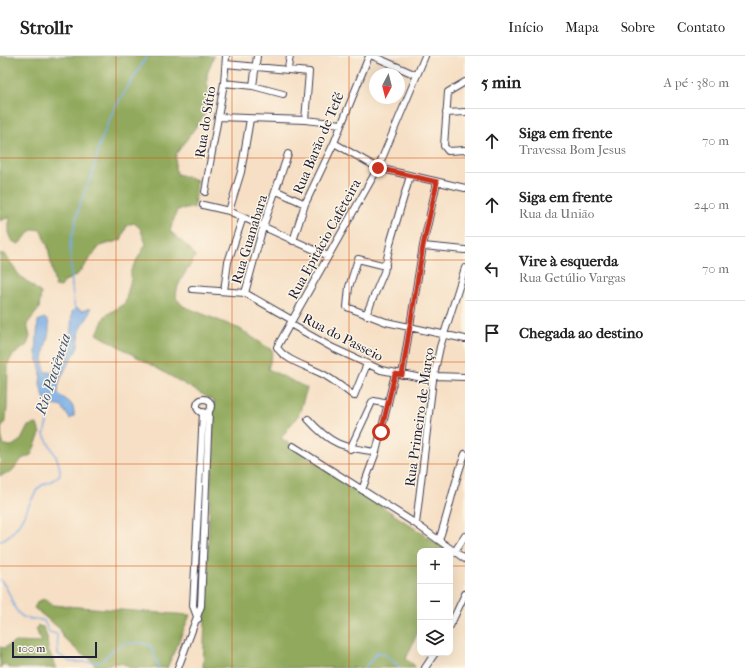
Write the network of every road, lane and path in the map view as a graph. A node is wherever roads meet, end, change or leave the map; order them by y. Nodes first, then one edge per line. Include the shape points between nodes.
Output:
1 (226, 56) edge
2 (257, 56) edge
3 (290, 56) edge
4 (368, 56) edge
5 (373, 56) edge
6 (426, 56) edge
7 (226, 64) junction
8 (256, 66) junction
9 (288, 68) junction
10 (416, 75) junction
11 (465, 82) edge
12 (224, 83) junction
13 (253, 86) junction
14 (282, 94) dead end
15 (465, 112) edge
16 (446, 113) junction
17 (218, 117) junction
18 (250, 119) junction
19 (305, 120) junction
20 (341, 124) junction
21 (334, 143) junction
22 (465, 150) edge
23 (288, 154) dead end
24 (378, 168) junction
25 (410, 176) junction
26 (437, 182) junction
27 (465, 188) edge
28 (277, 191) junction
29 (205, 192) dead end
30 (305, 204) junction
31 (203, 205) dead end
32 (229, 211) junction
33 (243, 217) junction
34 (263, 227) junction
35 (293, 241) junction
36 (423, 246) junction
37 (465, 250) edge
38 (328, 256) junction
39 (386, 266) junction
40 (465, 268) edge
41 (463, 281) edge
42 (192, 288) dead end
43 (224, 291) junction
44 (245, 293) junction
45 (366, 315) junction
46 (291, 322) junction
47 (410, 327) junction
48 (444, 333) junction
49 (465, 339) edge
50 (367, 364) junction
51 (395, 374) junction
52 (402, 375) junction
53 (465, 376) edge
54 (434, 378) junction
55 (388, 404) junction
56 (206, 412) dead end
57 (308, 419) dead end
58 (293, 446) dead end
59 (350, 449) junction
60 (376, 452) junction
61 (465, 454) edge
62 (362, 490) junction
63 (416, 524) junction
64 (465, 536) edge
65 (439, 540) junction
66 (455, 551) junction
67 (465, 559) edge
68 (465, 594) edge
69 (453, 620) edge
70 (433, 656) edge
71 (178, 668) edge
72 (425, 668) edge

1 - 7 street, Rua do Sítio
2 - 8 street
3 - 9 street
4 - 20 street, Rua Barão de Tefé
5 - 10 street
6 - 10 street, Rua Epitácio Cafeteira
7 - 8 street
7 - 12 street, Rua do Sítio
8 - 9 street
8 - 13 street
9 - 19 street via 309,72
10 - 24 street, Rua Epitácio Cafeteira
11 - 16 street via 448,92
12 - 13 street
12 - 17 street, Rua do Sítio
13 - 14 street
15 - 16 street
16 - 22 street via 445,150
17 - 18 street
17 - 29 street, Rua do Sítio
18 - 19 street
18 - 32 street via 240,172
19 - 20 street
20 - 21 street, Rua Barão de Tefé
21 - 24 street
21 - 30 street, Rua Barão de Tefé
23 - 28 street, Rua Guanabara
24 - 25 street
24 - 38 street, Rua Epitácio Cafeteira
25 - 26 street
25 - 39 street
26 - 27 street
26 - 36 street
28 - 30 street, Rua Guanabara
28 - 34 street, Rua Guanabara
30 - 35 street, Rua Barão de Tefé
31 - 32 street
32 - 33 street
33 - 34 street
33 - 43 street via 231,250
34 - 35 street
34 - 44 street, Rua Guanabara
35 - 38 street
36 - 37 street
36 - 47 street
38 - 46 street, Rua Epitácio Cafeteira
39 - 45 street
39 - 45 street via 358,259 346,305
40 - 41 street, Rua Primeiro de Março
41 - 48 street, Rua Primeiro de Março
42 - 43 street, Rua do Passeio
43 - 44 street, Rua do Passeio
44 - 46 street, Rua do Passeio
45 - 47 street
46 - 50 street, Rua do Passeio
46 - 50 street, Rua Epitácio Cafeteira via 278,344 278,349 326,376 354,396
47 - 48 street
47 - 52 street
48 - 49 street
48 - 54 street, Rua Primeiro de Março
50 - 51 street, Rua do Passeio
51 - 52 street, Rua do Passeio
51 - 55 street
52 - 54 street, Rua do Passeio
53 - 54 street, Rua do Passeio
54 - 63 street, Rua Primeiro de Março
55 - 59 street via 372,402
55 - 60 street
56 - 71 street via 202,594 198,619
57 - 59 street via 325,438
58 - 62 street
59 - 60 street
60 - 62 street
61 - 65 street
62 - 63 street
63 - 65 street
64 - 66 street
65 - 66 street
66 - 67 street
68 - 69 street
70 - 72 street

